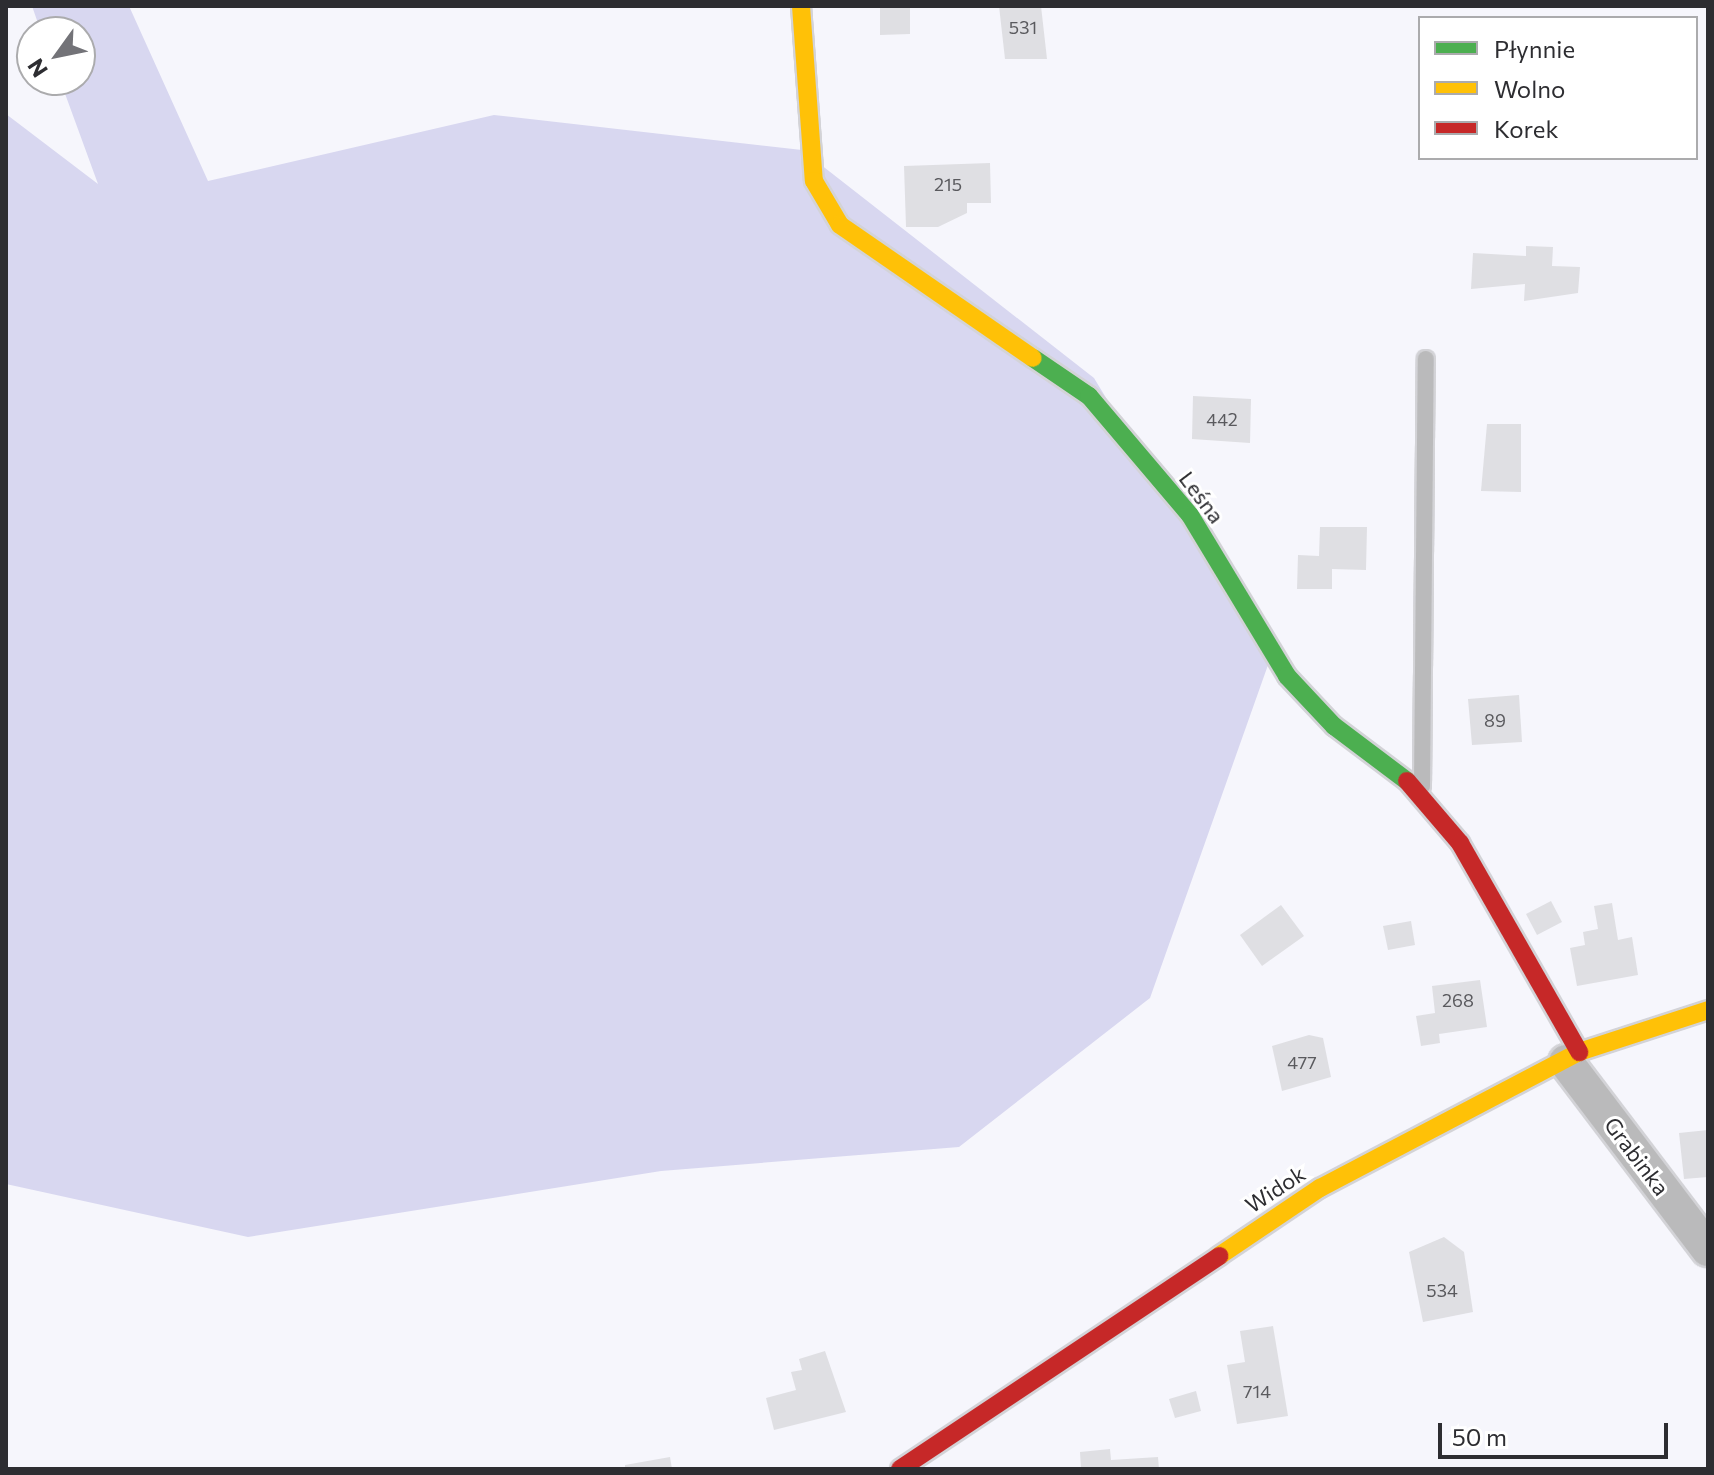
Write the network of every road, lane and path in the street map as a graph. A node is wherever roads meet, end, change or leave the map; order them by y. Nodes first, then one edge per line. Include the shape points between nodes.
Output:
1 (801, 6) edge
2 (1426, 359) dead end
3 (1422, 792) junction
4 (1708, 1010) edge
5 (1572, 1057) junction
6 (1708, 1249) edge
7 (900, 1469) edge

1 - 3 street, Leśna via 814,181 840,225 1089,396 1190,515 1287,676 1334,726
2 - 3 lane
3 - 5 street, Leśna via 1460,843
4 - 5 street, Widok
5 - 6 street, Grabinka
5 - 7 street, Widok via 1320,1188

